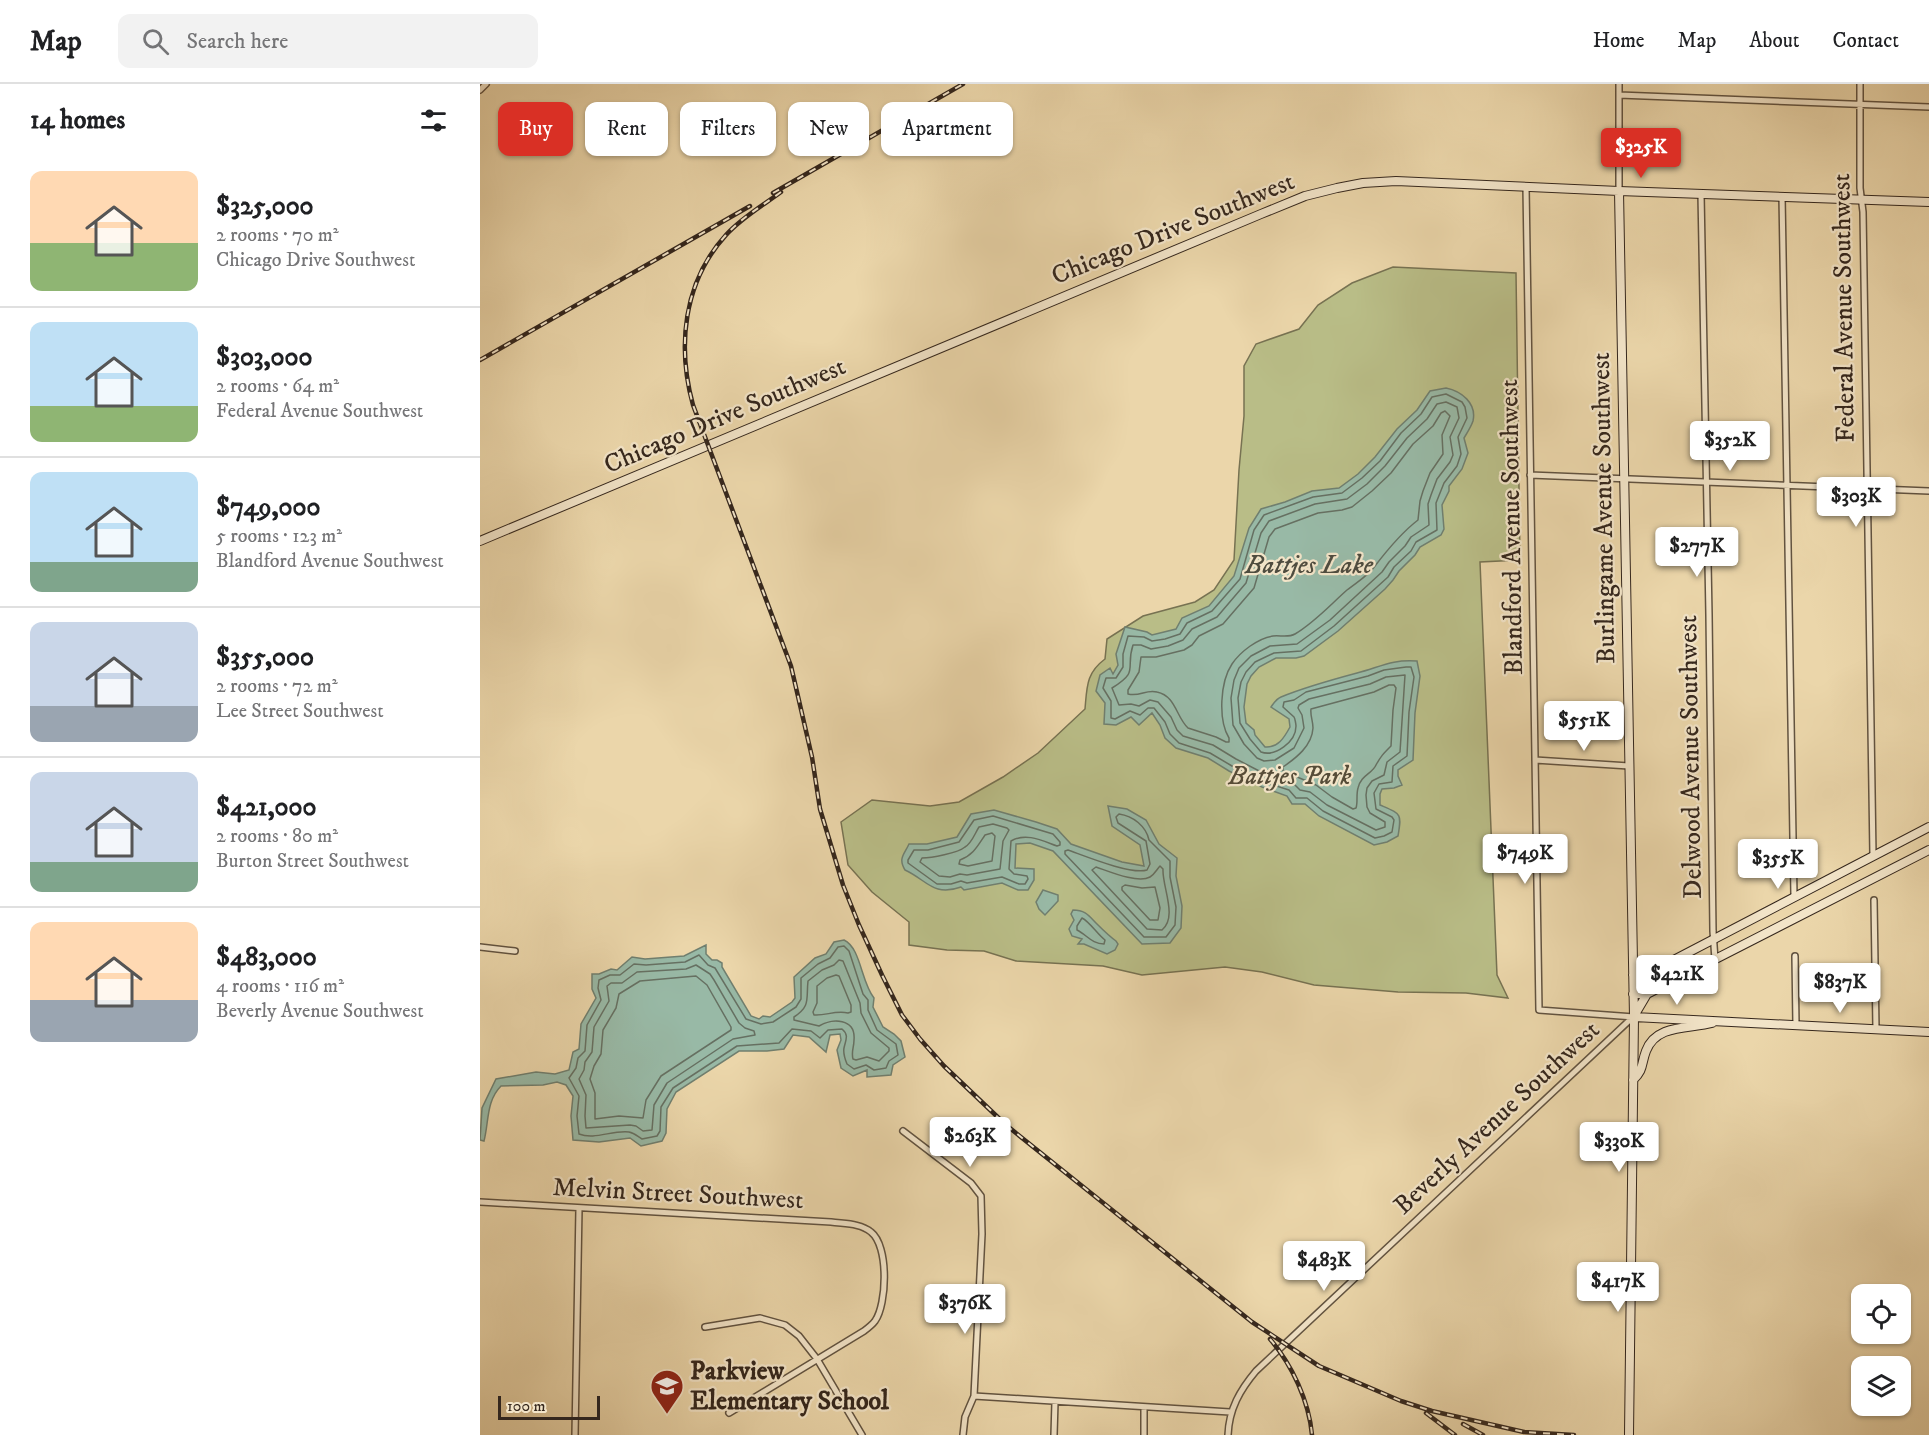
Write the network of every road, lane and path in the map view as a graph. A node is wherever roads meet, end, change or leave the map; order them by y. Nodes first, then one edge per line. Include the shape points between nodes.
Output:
1 (486, 84) edge
2 (1619, 84) edge
3 (1860, 84) edge
4 (480, 90) edge
5 (1619, 95) junction
6 (1860, 104) junction
7 (1929, 107) edge
8 (1526, 187) junction
9 (1619, 191) junction
10 (1701, 194) junction
11 (1782, 196) junction
12 (1861, 199) junction
13 (1929, 202) edge
14 (1530, 475) junction
15 (1624, 480) junction
16 (1707, 483) junction
17 (1787, 486) junction
18 (1868, 489) junction
19 (1929, 491) edge
20 (480, 541) edge
21 (1535, 760) junction
22 (1629, 766) junction
23 (1929, 827) edge
24 (1929, 850) edge
25 (1873, 855) junction
26 (1794, 896) junction
27 (1874, 900) dead end
28 (1713, 938) junction
29 (480, 947) edge
30 (515, 951) dead end
31 (1794, 956) dead end
32 (1715, 960) junction
33 (1633, 975) junction
34 (1633, 994) junction
35 (1647, 994) junction
36 (1634, 1017) junction
37 (1719, 1021) junction
38 (1796, 1025) junction
39 (1875, 1029) junction
40 (1929, 1032) edge
41 (1633, 1080) junction
42 (903, 1131) dead end
43 (480, 1202) edge
44 (579, 1208) junction
45 (705, 1326) dead end
46 (817, 1359) junction
47 (974, 1396) junction
48 (1055, 1402) junction
49 (1144, 1408) junction
50 (1230, 1412) junction
51 (729, 1413) dead end
52 (575, 1435) edge
53 (862, 1435) edge
54 (963, 1435) edge
55 (1054, 1435) edge
56 (1144, 1435) edge
57 (1228, 1435) edge
58 (1629, 1435) edge

1 - 4 street
2 - 5 street, Burlingame Avenue Southwest
3 - 6 street, Federal Avenue Southwest
5 - 6 street
5 - 9 street, Burlingame Avenue Southwest
6 - 7 street
6 - 12 street, Federal Avenue Southwest
8 - 9 street, Chicago Drive Southwest
8 - 14 street, Blandford Avenue Southwest
8 - 20 street, Chicago Drive Southwest via 1385,181 1305,196
9 - 10 street, Chicago Drive Southwest
9 - 15 street, Burlingame Avenue Southwest
10 - 11 street, Chicago Drive Southwest
10 - 16 street, Delwood Avenue Southwest
11 - 12 street, Chicago Drive Southwest
11 - 17 street
12 - 13 street, Chicago Drive Southwest
12 - 18 street, Federal Avenue Southwest
14 - 15 street
14 - 21 street, Blandford Avenue Southwest
15 - 16 street
15 - 22 street, Burlingame Avenue Southwest
16 - 17 street
16 - 28 street, Delwood Avenue Southwest
17 - 18 street
17 - 26 street
18 - 19 street
18 - 25 street, Federal Avenue Southwest
21 - 22 street
21 - 36 street, Blandford Avenue Southwest via 1539,1010
22 - 33 street, Burlingame Avenue Southwest
23 - 25 street
24 - 32 street
25 - 26 street
26 - 28 street
27 - 39 street
28 - 32 street, Delwood Avenue Southwest
28 - 33 street via 1645,975
29 - 30 street
31 - 38 street
32 - 35 street
33 - 34 street, Burlingame Avenue Southwest
34 - 35 street
34 - 36 street, Burlingame Avenue Southwest
35 - 36 street
36 - 37 street
36 - 41 street, Burlingame Avenue Southwest
36 - 50 street, Beverly Avenue Southwest via 1256,1371
37 - 38 street
37 - 41 street via 1661,1033 1647,1046 1642,1072
38 - 39 street
39 - 40 street
41 - 58 street, Burlingame Avenue Southwest
42 - 47 street via 981,1196
43 - 44 street, Melvin Street Southwest
44 - 46 street, Melvin Street Southwest via 831,1222 872,1232 883,1253 884,1272 884,1289 875,1320
44 - 52 street
45 - 46 street via 760,1318 775,1321 799,1336
46 - 51 street
46 - 53 street
47 - 48 street
47 - 54 street
48 - 49 street
48 - 55 street
49 - 50 street
49 - 56 street
50 - 57 street, Beverly Avenue Southwest

